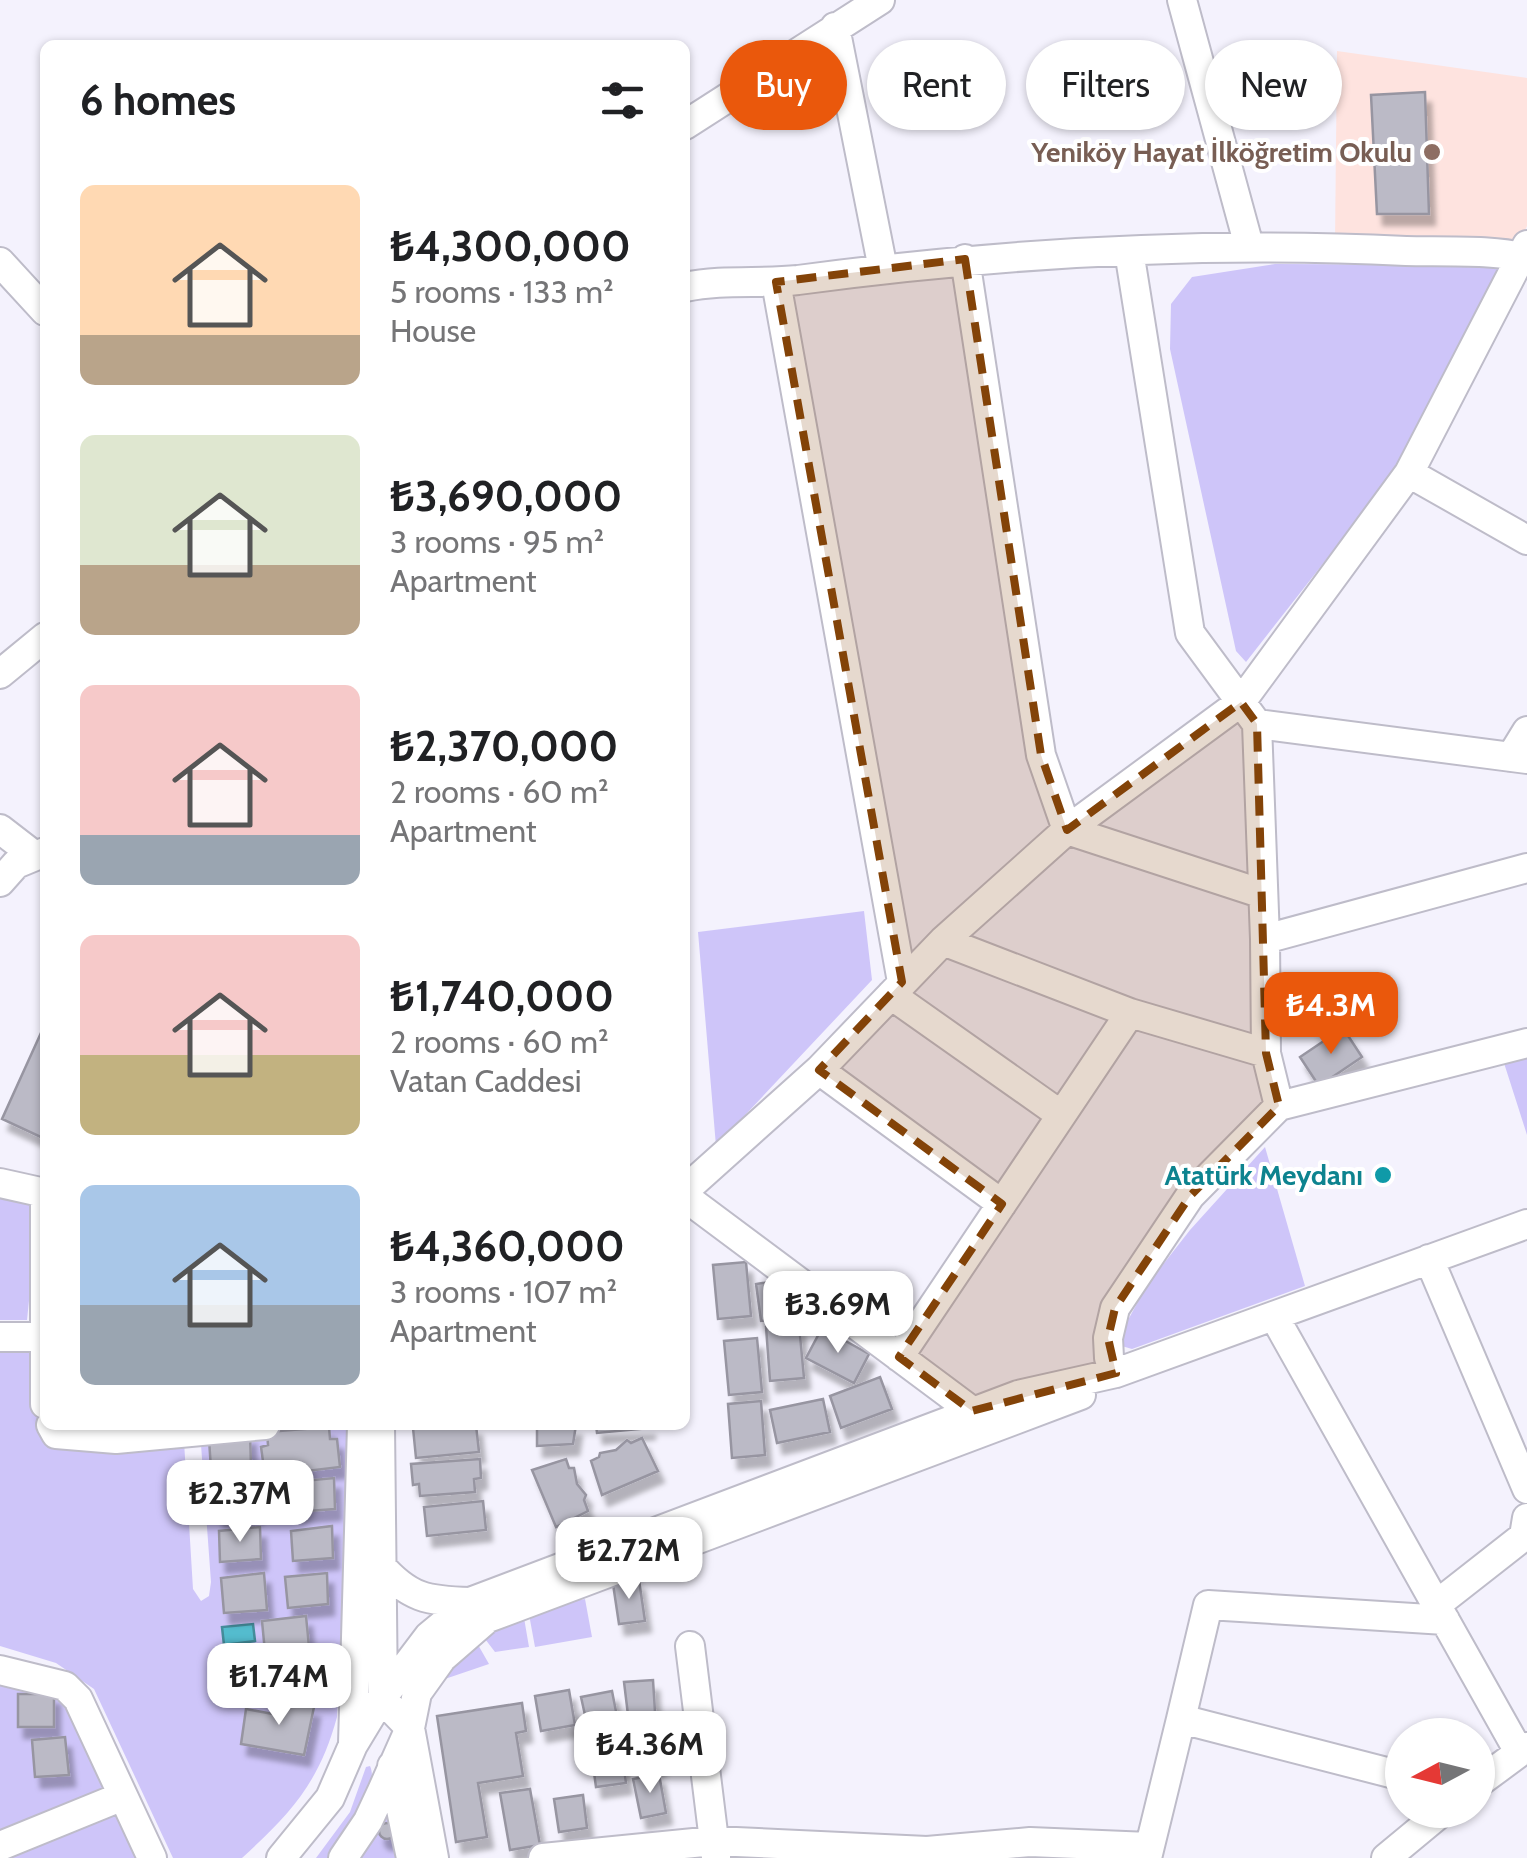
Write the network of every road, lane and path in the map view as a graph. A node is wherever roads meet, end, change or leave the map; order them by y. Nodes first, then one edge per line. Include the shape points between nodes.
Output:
1 (880, 0) edge
2 (1182, 0) edge
3 (835, 27) junction
4 (690, 121) edge
5 (1249, 246) junction
6 (0, 248) edge
7 (1129, 251) junction
8 (1525, 253) edge
9 (965, 259) junction
10 (0, 262) edge
11 (883, 268) junction
12 (776, 282) junction
13 (690, 286) edge
14 (40, 292) edge
15 (40, 306) edge
16 (1409, 473) junction
17 (1527, 540) edge
18 (40, 641) edge
19 (0, 674) edge
20 (1249, 713) junction
21 (1527, 730) edge
22 (1519, 758) edge
23 (0, 829) edge
24 (1067, 830) junction
25 (40, 854) edge
26 (1527, 868) edge
27 (0, 882) edge
28 (1264, 894) junction
29 (1265, 939) junction
30 (943, 941) junction
31 (896, 988) junction
32 (1130, 1012) junction
33 (1527, 1042) edge
34 (1266, 1053) junction
35 (819, 1070) junction
36 (1280, 1106) junction
37 (1061, 1115) junction
38 (0, 1183) edge
39 (690, 1189) edge
40 (40, 1191) edge
41 (690, 1198) edge
42 (1002, 1204) junction
43 (1527, 1224) edge
44 (1429, 1259) junction
45 (1274, 1316) junction
46 (0, 1337) edge
47 (40, 1338) edge
48 (900, 1357) junction
49 (1116, 1373) junction
50 (984, 1420) junction
51 (54, 1430) edge
52 (212, 1430) edge
53 (362, 1430) edge
54 (380, 1430) edge
55 (1527, 1489) edge
56 (1527, 1518) edge
57 (380, 1564) junction
58 (470, 1602) junction
59 (1440, 1612) junction
60 (690, 1646) dead end
61 (0, 1670) edge
62 (383, 1700) junction
63 (1181, 1718) junction
64 (410, 1728) junction
65 (353, 1745) junction
66 (1523, 1750) edge
67 (391, 1765) junction
68 (1495, 1771) edge
69 (1385, 1772) edge
70 (123, 1796) junction
71 (1422, 1828) edge
72 (0, 1846) edge
73 (715, 1849) edge
74 (1148, 1852) edge
75 (926, 1854) edge
76 (152, 1858) edge
77 (281, 1858) edge
78 (343, 1858) edge
79 (412, 1858) edge
80 (434, 1858) edge
81 (542, 1858) edge
82 (1386, 1858) edge

1 - 3 street
2 - 5 street
3 - 4 street
3 - 11 street
5 - 7 street
5 - 8 street
6 - 14 street
7 - 9 street
7 - 20 street via 1190,633
8 - 16 street
9 - 11 street
9 - 24 street via 1040,754
10 - 15 street
11 - 12 street
12 - 13 street
12 - 31 street
16 - 17 street
16 - 20 street
18 - 19 street
20 - 22 street
20 - 24 street
20 - 28 street
21 - 22 street
23 - 25 street
24 - 28 street
24 - 30 street
25 - 27 street via 16,864
26 - 29 street
28 - 29 street
29 - 34 street
30 - 31 street
30 - 32 street
31 - 35 street
31 - 37 street
32 - 34 street
32 - 37 street
33 - 36 street
34 - 36 street
35 - 39 street
35 - 42 street
36 - 49 street via 1190,1196 1114,1308 1108,1338
37 - 42 street
38 - 40 street
41 - 48 street
42 - 48 street
43 - 44 street
44 - 45 street
44 - 55 street
45 - 49 street
45 - 59 street
46 - 47 street
48 - 50 street
49 - 50 street via 1076,1398
50 - 58 street
50 - 64 street via 488,1618 442,1658 416,1693
51 - 52 street via 116,1439
53 - 65 street
54 - 57 street
56 - 59 street via 1524,1536
57 - 58 street via 400,1588 433,1601
57 - 62 street
58 - 62 street via 428,1636
59 - 63 street via 1208,1605
59 - 66 street
60 - 73 street
61 - 70 street via 65,1686
62 - 64 street
62 - 65 street
63 - 69 street
63 - 74 street
64 - 67 street
64 - 80 street
65 - 67 street
65 - 77 street via 330,1798
66 - 68 street
67 - 78 street via 368,1821
67 - 79 street
70 - 72 street
70 - 76 street
71 - 82 street
73 - 75 street
73 - 81 street
74 - 75 street via 1030,1842

